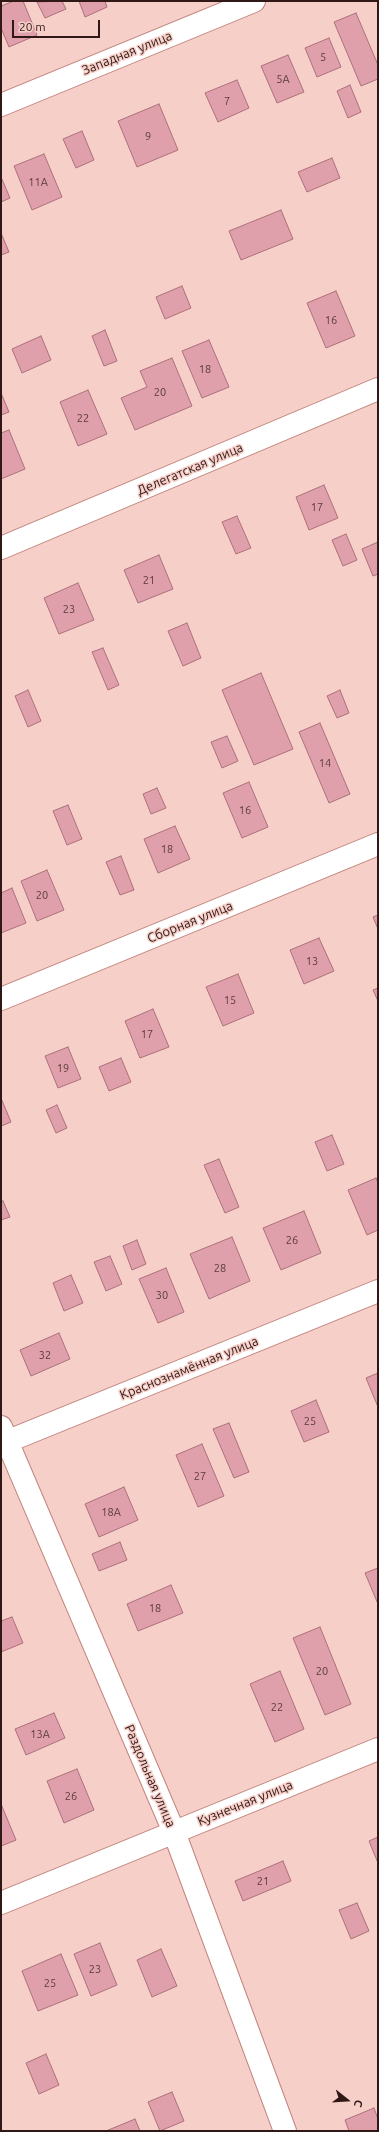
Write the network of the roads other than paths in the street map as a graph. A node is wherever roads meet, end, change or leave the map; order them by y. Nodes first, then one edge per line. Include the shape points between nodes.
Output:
1 (254, 1) edge
2 (1, 105) edge
3 (378, 389) edge
4 (1, 548) edge
5 (378, 844) edge
6 (1, 999) edge
7 (378, 1291) edge
8 (3, 1438) edge
9 (378, 1749) edge
10 (174, 1832) junction
11 (1, 1904) edge
12 (285, 2131) edge

1 - 2 street, Западная улица
3 - 4 street, Делегатская улица
5 - 6 street, Сборная улица
7 - 8 street, Краснознамённая улица
8 - 10 street, Раздольная улица
9 - 10 street, Кузнечная улица
10 - 11 street, Кузнечная улица
10 - 12 street, Раздольная улица

